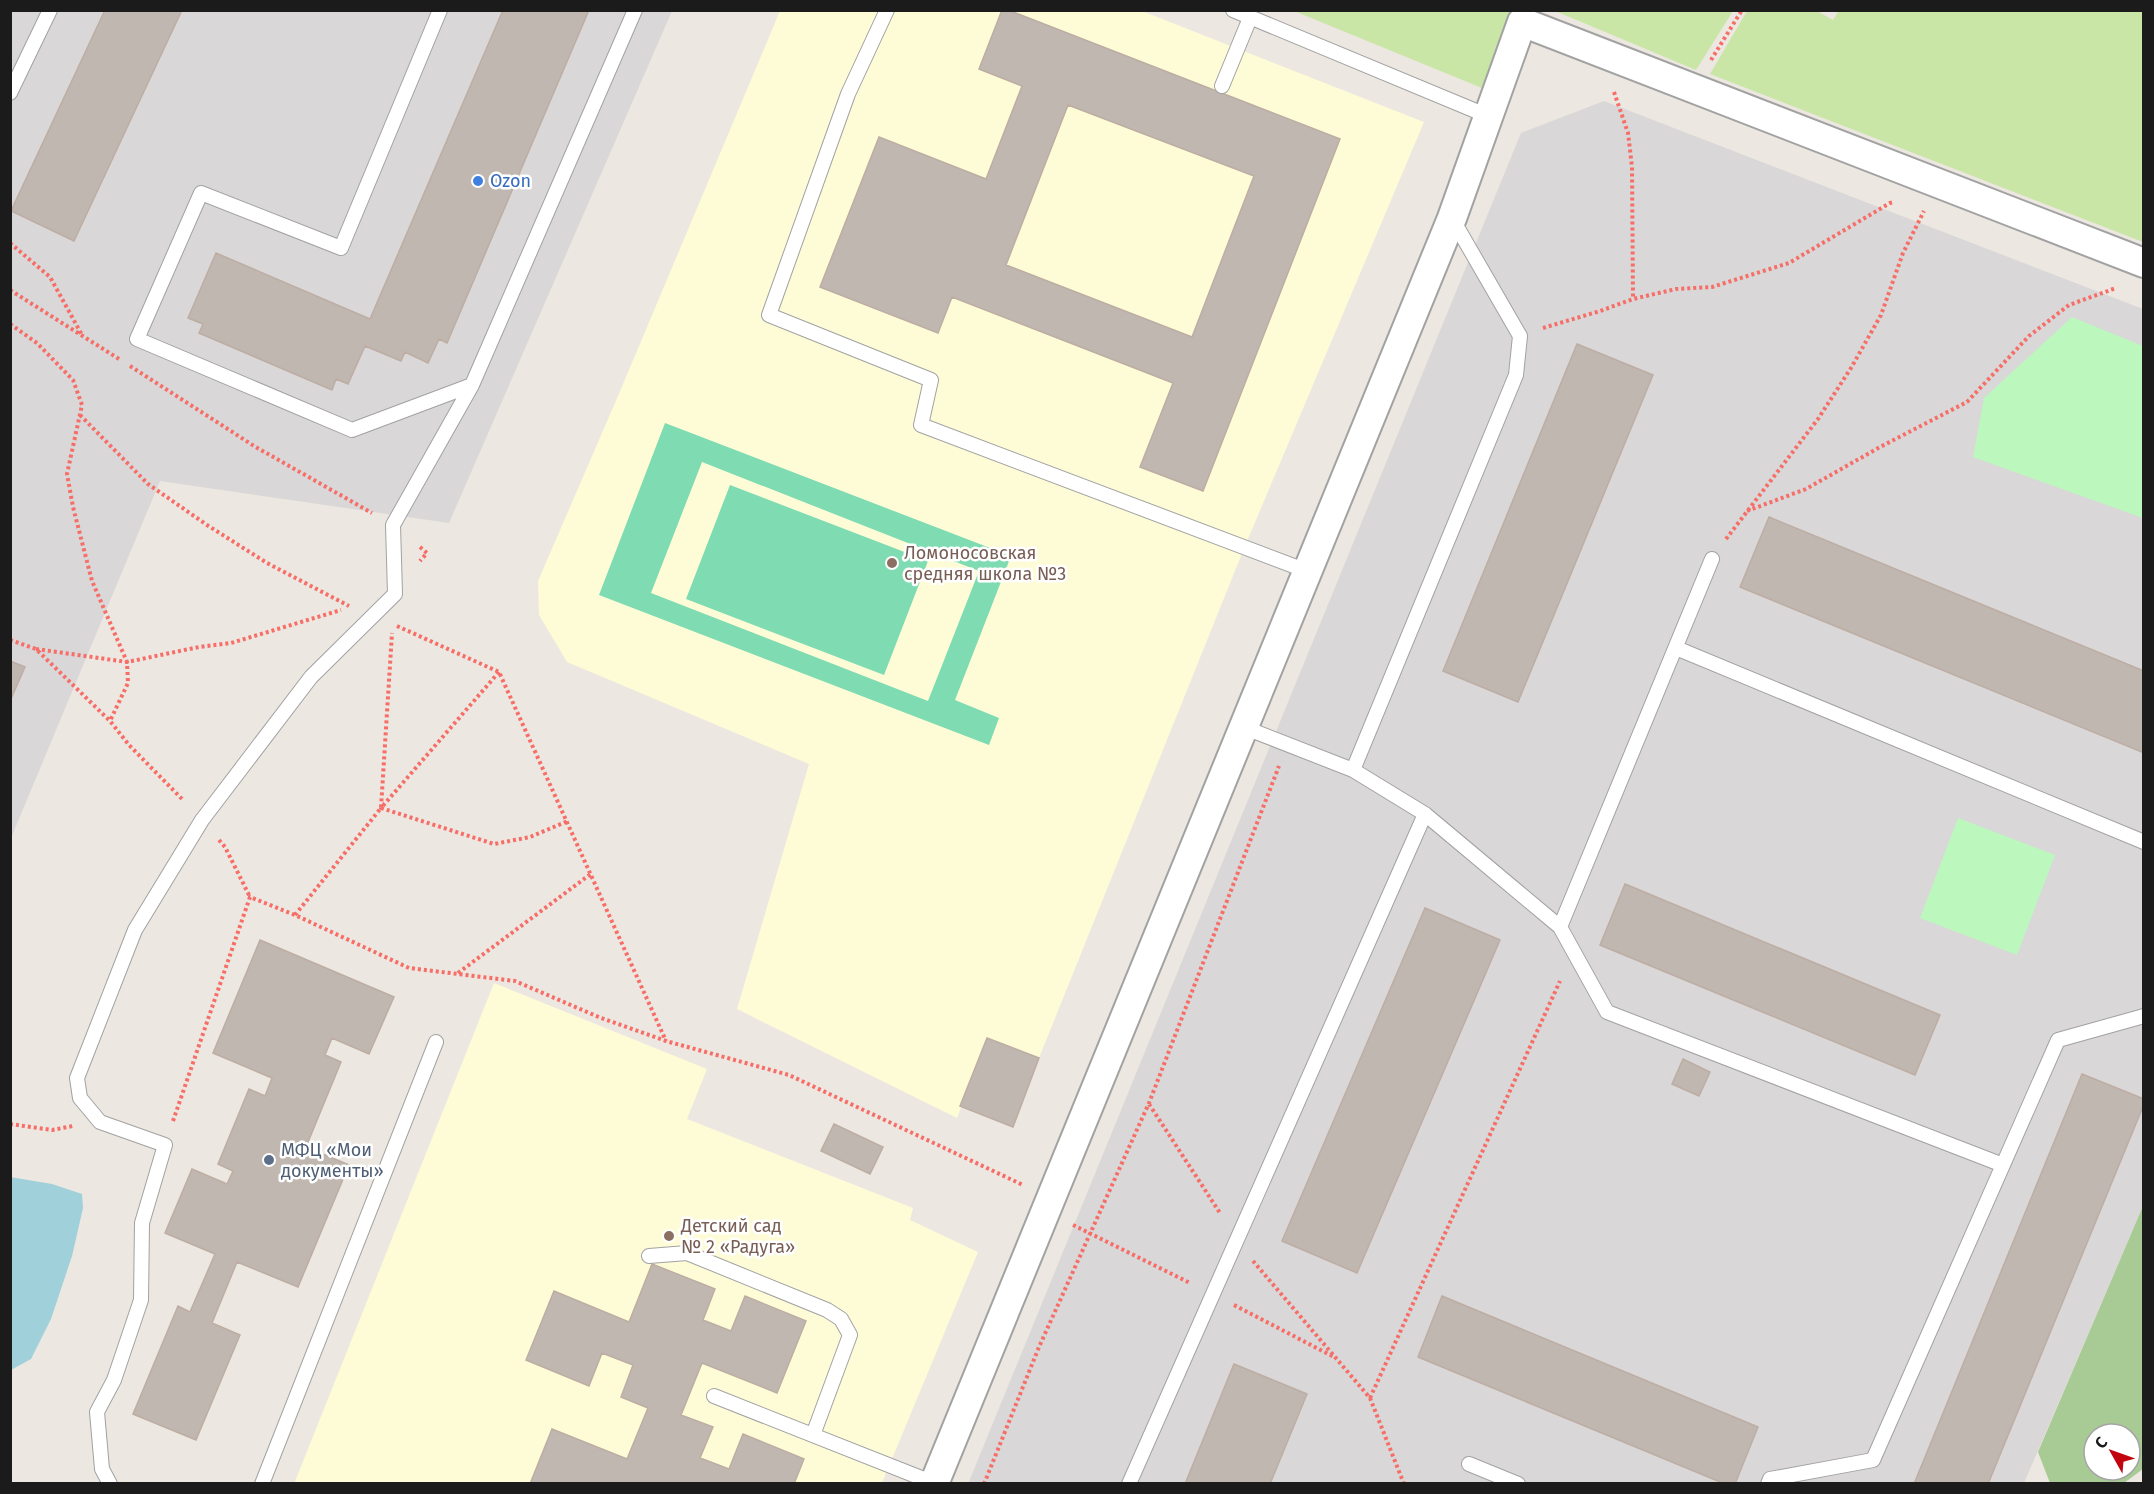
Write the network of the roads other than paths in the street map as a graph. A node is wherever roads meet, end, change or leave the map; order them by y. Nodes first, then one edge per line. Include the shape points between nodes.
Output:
1 (50, 10) edge
2 (440, 10) edge
3 (635, 10) edge
4 (886, 10) edge
5 (1233, 10) edge
6 (1250, 18) junction
7 (13, 79) edge
8 (1222, 86) dead end
9 (10, 93) edge
10 (1488, 116) junction
11 (1452, 218) junction
12 (2144, 263) edge
13 (472, 385) junction
14 (1712, 559) road end
15 (1307, 571) junction
16 (1676, 648) junction
17 (1244, 727) junction
18 (1353, 770) junction
19 (1425, 814) junction
20 (2144, 842) edge
21 (1560, 927) junction
22 (2144, 1016) edge
23 (436, 1042) dead end
24 (2003, 1165) junction
25 (649, 1256) dead end
26 (714, 1396) dead end
27 (813, 1435) junction
28 (1469, 1464) dead end
29 (934, 1483) edge
30 (110, 1484) edge
31 (262, 1484) edge
32 (1129, 1484) edge
33 (1518, 1484) edge
34 (1768, 1484) edge

1 - 7 lane
2 - 13 lane via 341,248 201,193 137,339 352,430
3 - 13 lane
4 - 15 lane via 848,94 769,315 931,380 921,425
5 - 6 lane
6 - 8 lane
6 - 10 lane
7 - 9 lane
10 - 11 street
10 - 12 street via 1522,22
11 - 15 street
11 - 18 lane via 1520,336 1516,375
13 - 30 lane via 393,525 395,594 311,677 202,820 135,930 77,1077 80,1098 100,1122 165,1145 142,1223 141,1300 114,1380 97,1412 102,1468
14 - 16 lane
15 - 17 street
16 - 20 lane
16 - 21 lane
17 - 18 lane
17 - 29 street
18 - 19 lane
19 - 21 lane
19 - 32 lane
21 - 24 lane via 1607,1012
22 - 24 lane via 2058,1040
23 - 31 lane
24 - 34 lane via 1873,1461 1770,1479
25 - 27 lane via 687,1253 841,1319 850,1335
26 - 27 lane
27 - 29 lane
28 - 33 lane

